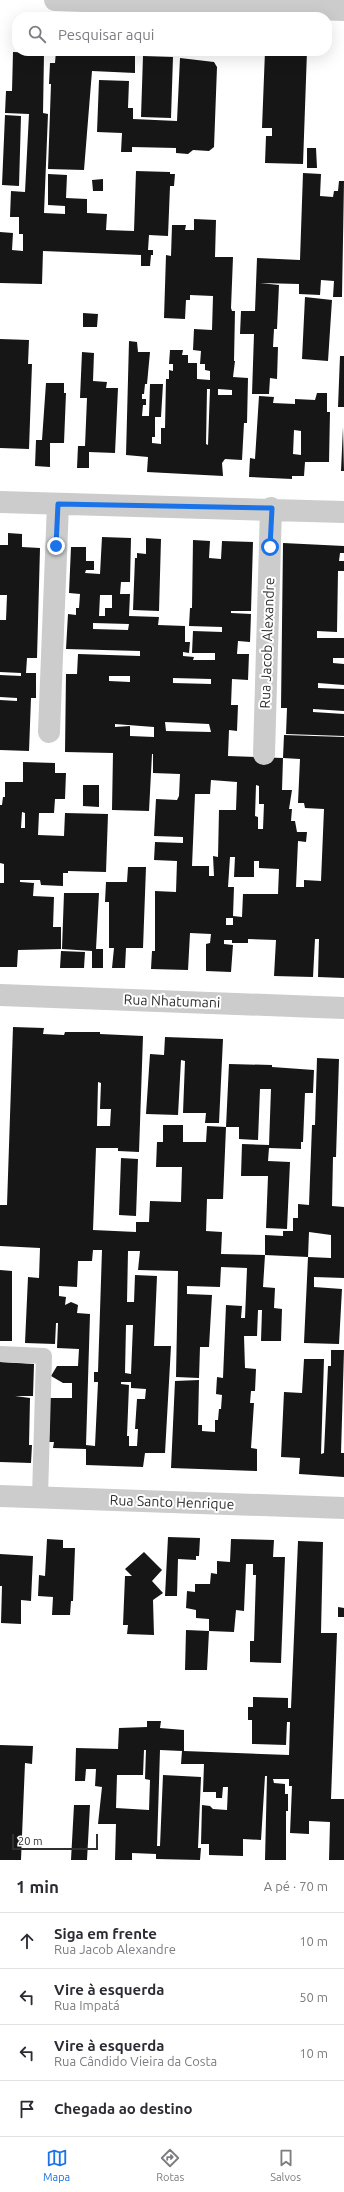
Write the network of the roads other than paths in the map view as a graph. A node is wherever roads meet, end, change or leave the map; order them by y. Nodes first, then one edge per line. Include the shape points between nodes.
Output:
1 (56, 0) edge
2 (344, 10) edge
3 (0, 502) edge
4 (58, 504) junction
5 (272, 508) junction
6 (344, 512) edge
7 (49, 732) dead end
8 (264, 754) dead end
9 (0, 995) edge
10 (344, 1008) edge
11 (0, 1354) edge
12 (0, 1496) edge
13 (40, 1497) junction
14 (344, 1508) edge

1 - 2 street
3 - 4 street
4 - 5 street
4 - 7 street
5 - 6 street
5 - 8 street, Rua Jacob Alexandre
9 - 10 street, Rua Nhatumani
11 - 13 lane via 44,1356
12 - 13 street, Rua Santo Henrique
13 - 14 street, Rua Santo Henrique

